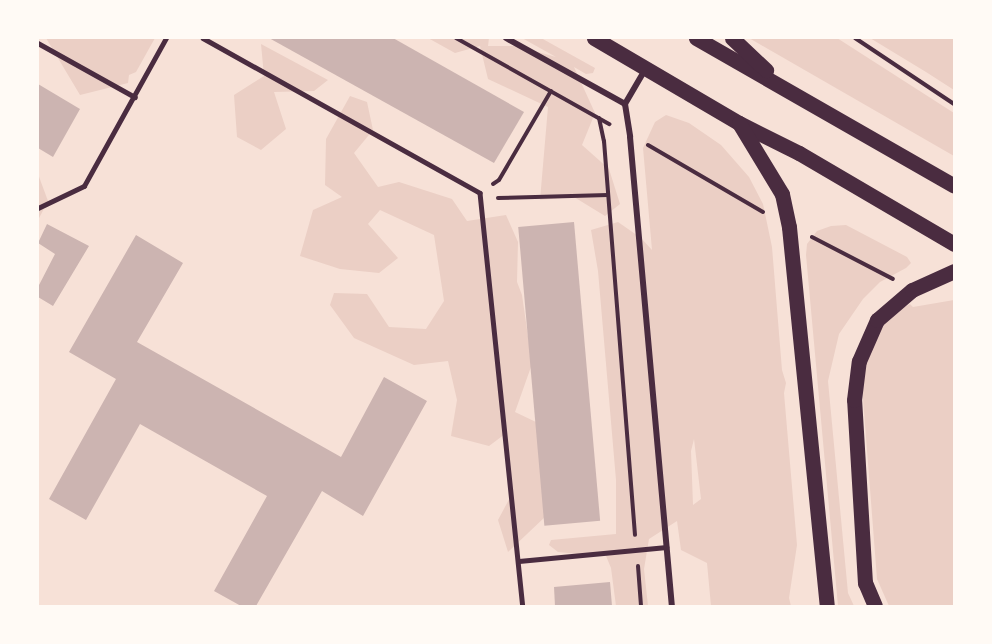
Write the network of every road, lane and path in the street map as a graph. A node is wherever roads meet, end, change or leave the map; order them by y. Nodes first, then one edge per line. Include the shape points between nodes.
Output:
1 (166, 38) edge
2 (203, 38) edge
3 (456, 38) edge
4 (506, 38) edge
5 (594, 38) edge
6 (696, 38) edge
7 (732, 38) edge
8 (855, 38) edge
9 (38, 43) edge
10 (646, 67) junction
11 (781, 85) junction
12 (551, 91) junction
13 (135, 97) junction
14 (625, 104) junction
15 (954, 104) edge
16 (598, 118) junction
17 (739, 123) junction
18 (630, 137) junction
19 (954, 186) edge
20 (480, 193) junction
21 (608, 195) junction
22 (38, 208) edge
23 (789, 227) junction
24 (954, 244) edge
25 (954, 271) edge
26 (912, 290) junction
27 (666, 547) junction
28 (637, 550) junction
29 (519, 561) junction
30 (523, 606) edge
31 (641, 606) edge
32 (672, 606) edge
33 (827, 606) edge
34 (875, 606) edge

1 - 13 lane
2 - 20 lane
3 - 12 path
4 - 14 street
5 - 10 main road
6 - 11 main road
7 - 11 main road
8 - 15 path
9 - 13 lane
10 - 14 street
10 - 17 main road
11 - 19 main road
12 - 16 path
12 - 20 path via 499,180
13 - 22 lane via 84,186
14 - 18 street
16 - 18 path
16 - 21 path
17 - 23 main road via 782,194
17 - 24 main road via 800,153
18 - 23 path via 661,151
18 - 27 street
20 - 21 path via 501,199
20 - 29 lane
21 - 28 path
23 - 26 path via 833,246
23 - 33 main road
25 - 26 main road
26 - 34 main road via 877,320 859,360 854,400 865,584
27 - 28 lane
27 - 32 street
28 - 29 lane
28 - 31 path
29 - 30 lane

